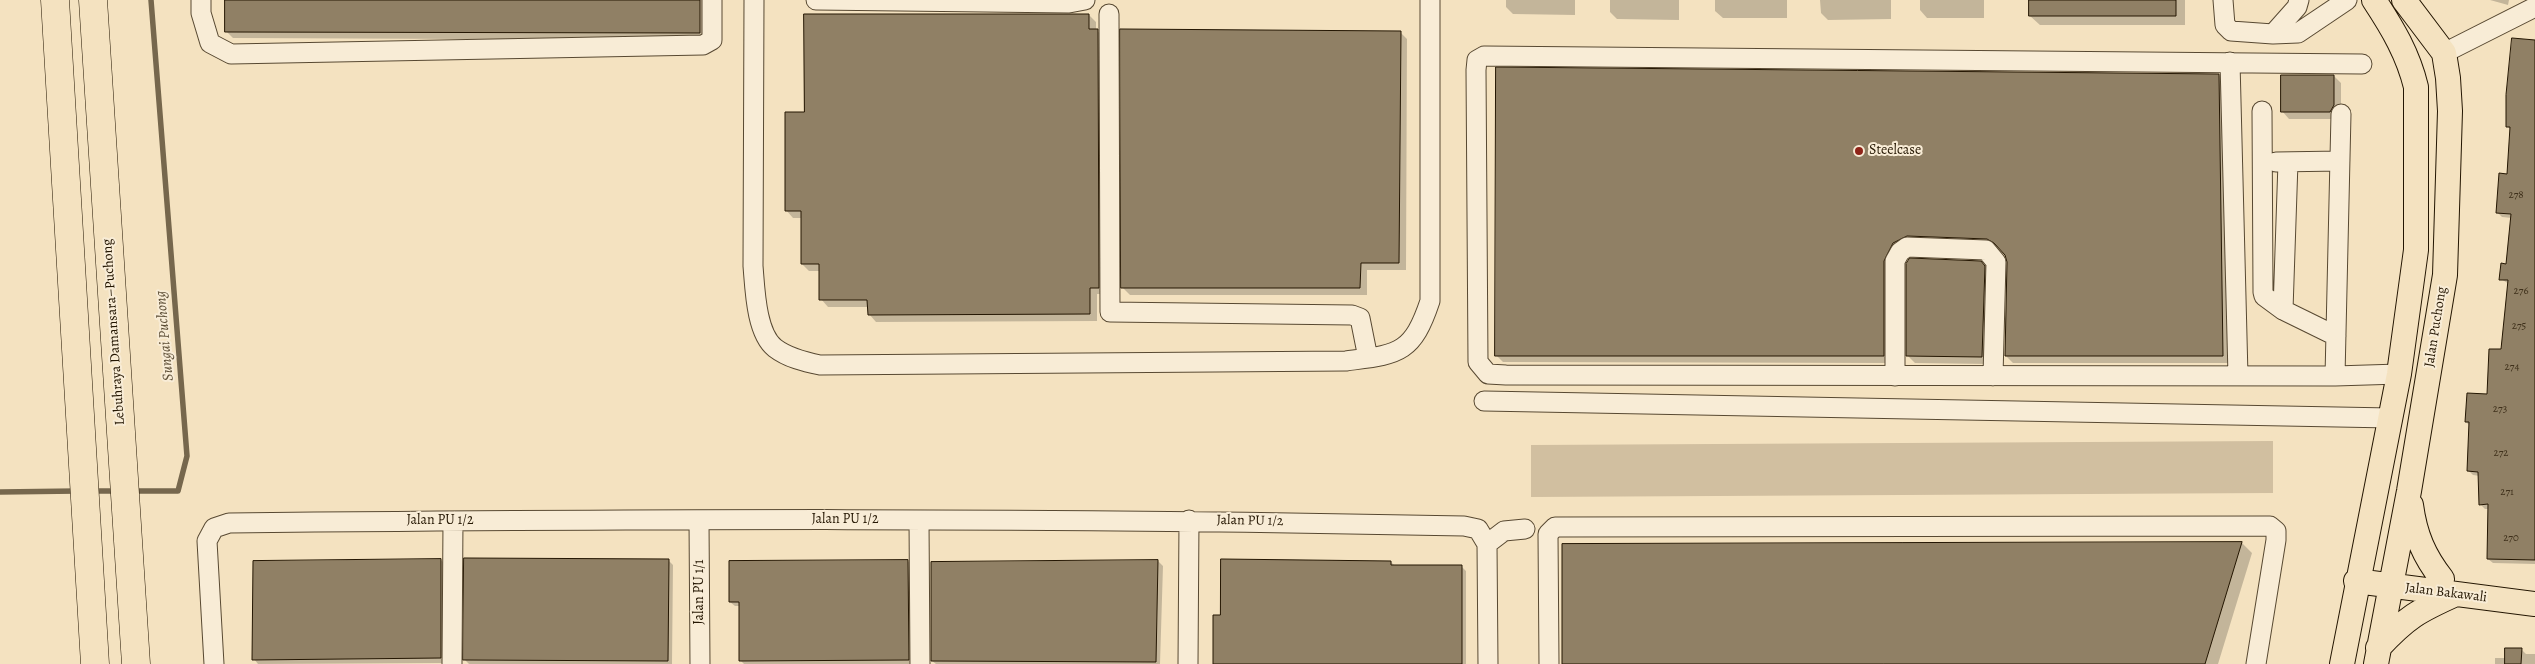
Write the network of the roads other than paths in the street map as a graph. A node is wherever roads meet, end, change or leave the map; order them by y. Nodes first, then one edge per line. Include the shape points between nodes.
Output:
1 (55, 0) edge
2 (93, 0) edge
3 (201, 0) edge
4 (712, 0) edge
5 (754, 0) edge
6 (816, 0) edge
7 (1085, 0) edge
8 (1430, 0) edge
9 (2223, 0) edge
10 (2299, 0) edge
11 (2347, 0) edge
12 (2374, 0) edge
13 (2404, 0) edge
14 (2535, 7) edge
15 (1108, 14) dead end
16 (2273, 34) junction
17 (2444, 52) junction
18 (2230, 62) junction
19 (2362, 64) dead end
20 (2262, 111) dead end
21 (2341, 114) dead end
22 (2340, 161) junction
23 (2263, 162) junction
24 (2288, 162) junction
25 (2284, 310) junction
26 (2336, 336) junction
27 (1368, 358) junction
28 (2399, 374) junction
29 (1896, 376) junction
30 (1993, 376) junction
31 (2238, 376) junction
32 (2335, 376) junction
33 (1484, 401) dead end
34 (2391, 418) junction
35 (2409, 491) junction
36 (699, 520) junction
37 (919, 520) junction
38 (1189, 520) junction
39 (452, 521) junction
40 (1525, 529) dead end
41 (1487, 544) junction
42 (2358, 576) junction
43 (2392, 580) junction
44 (2450, 586) junction
45 (2535, 590) edge
46 (2535, 604) edge
47 (2377, 656) edge
48 (95, 664) edge
49 (136, 664) edge
50 (214, 664) edge
51 (452, 664) edge
52 (700, 664) edge
53 (920, 664) edge
54 (1188, 664) edge
55 (1488, 664) edge
56 (1549, 664) edge
57 (2256, 664) edge
58 (2342, 664) edge

1 - 48 highway
2 - 49 highway, Lebuhraya Damansara–Puchong
3 - 4 street via 201,13 210,43 231,54 703,46 712,40
5 - 27 street via 753,266 756,304 763,328 774,348 801,361 820,365 1346,361
6 - 7 street via 1069,3
8 - 27 street via 1430,301 1421,326 1406,347 1386,356
9 - 16 street via 2224,25 2231,31
10 - 16 street via 2297,7
11 - 16 street via 2298,33
12 - 28 main road via 2398,36 2410,62 2416,87 2416,250
13 - 17 main road, Jalan Puchong
14 - 17 street
15 - 27 street via 1110,312 1352,315 1360,318
17 - 35 main road, Jalan Puchong via 2450,111 2445,275
18 - 19 street
18 - 29 street via 1494,56 1477,60 1478,362 1488,374
18 - 31 street
20 - 23 street
21 - 22 street
22 - 24 street
22 - 26 street
23 - 24 street
23 - 25 street via 2263,292
24 - 25 street
25 - 26 street
26 - 32 street
28 - 32 street
28 - 34 main road
29 - 30 street
29 - 30 street via 1896,261 1907,247 1986,250 1991,253 1996,262
30 - 31 street
31 - 32 street
33 - 34 street
34 - 42 main road
35 - 43 main road, Jalan Puchong
35 - 44 main road via 2418,540 2430,563
36 - 37 street, Jalan PU 1/2
36 - 39 street, Jalan PU 1/2
36 - 52 street, Jalan PU 1/1
37 - 38 street, Jalan PU 1/2
37 - 53 street
38 - 41 street, Jalan PU 1/2 via 1464,526 1478,529
38 - 54 street
39 - 50 street, Jalan PU 1/2 via 229,523 214,528 207,541
39 - 51 street
40 - 41 street via 1504,532
41 - 55 street
42 - 43 main road, Jalan Bakawali
42 - 58 main road
43 - 44 main road, Jalan Bakawali
43 - 47 main road, Jalan Puchong
44 - 45 main road, Jalan Bakawali
44 - 46 main road, Jalan Bakawali
44 - 47 main road via 2403,622
56 - 57 street via 1548,534 1555,528 2270,526 2276,531 2276,540

